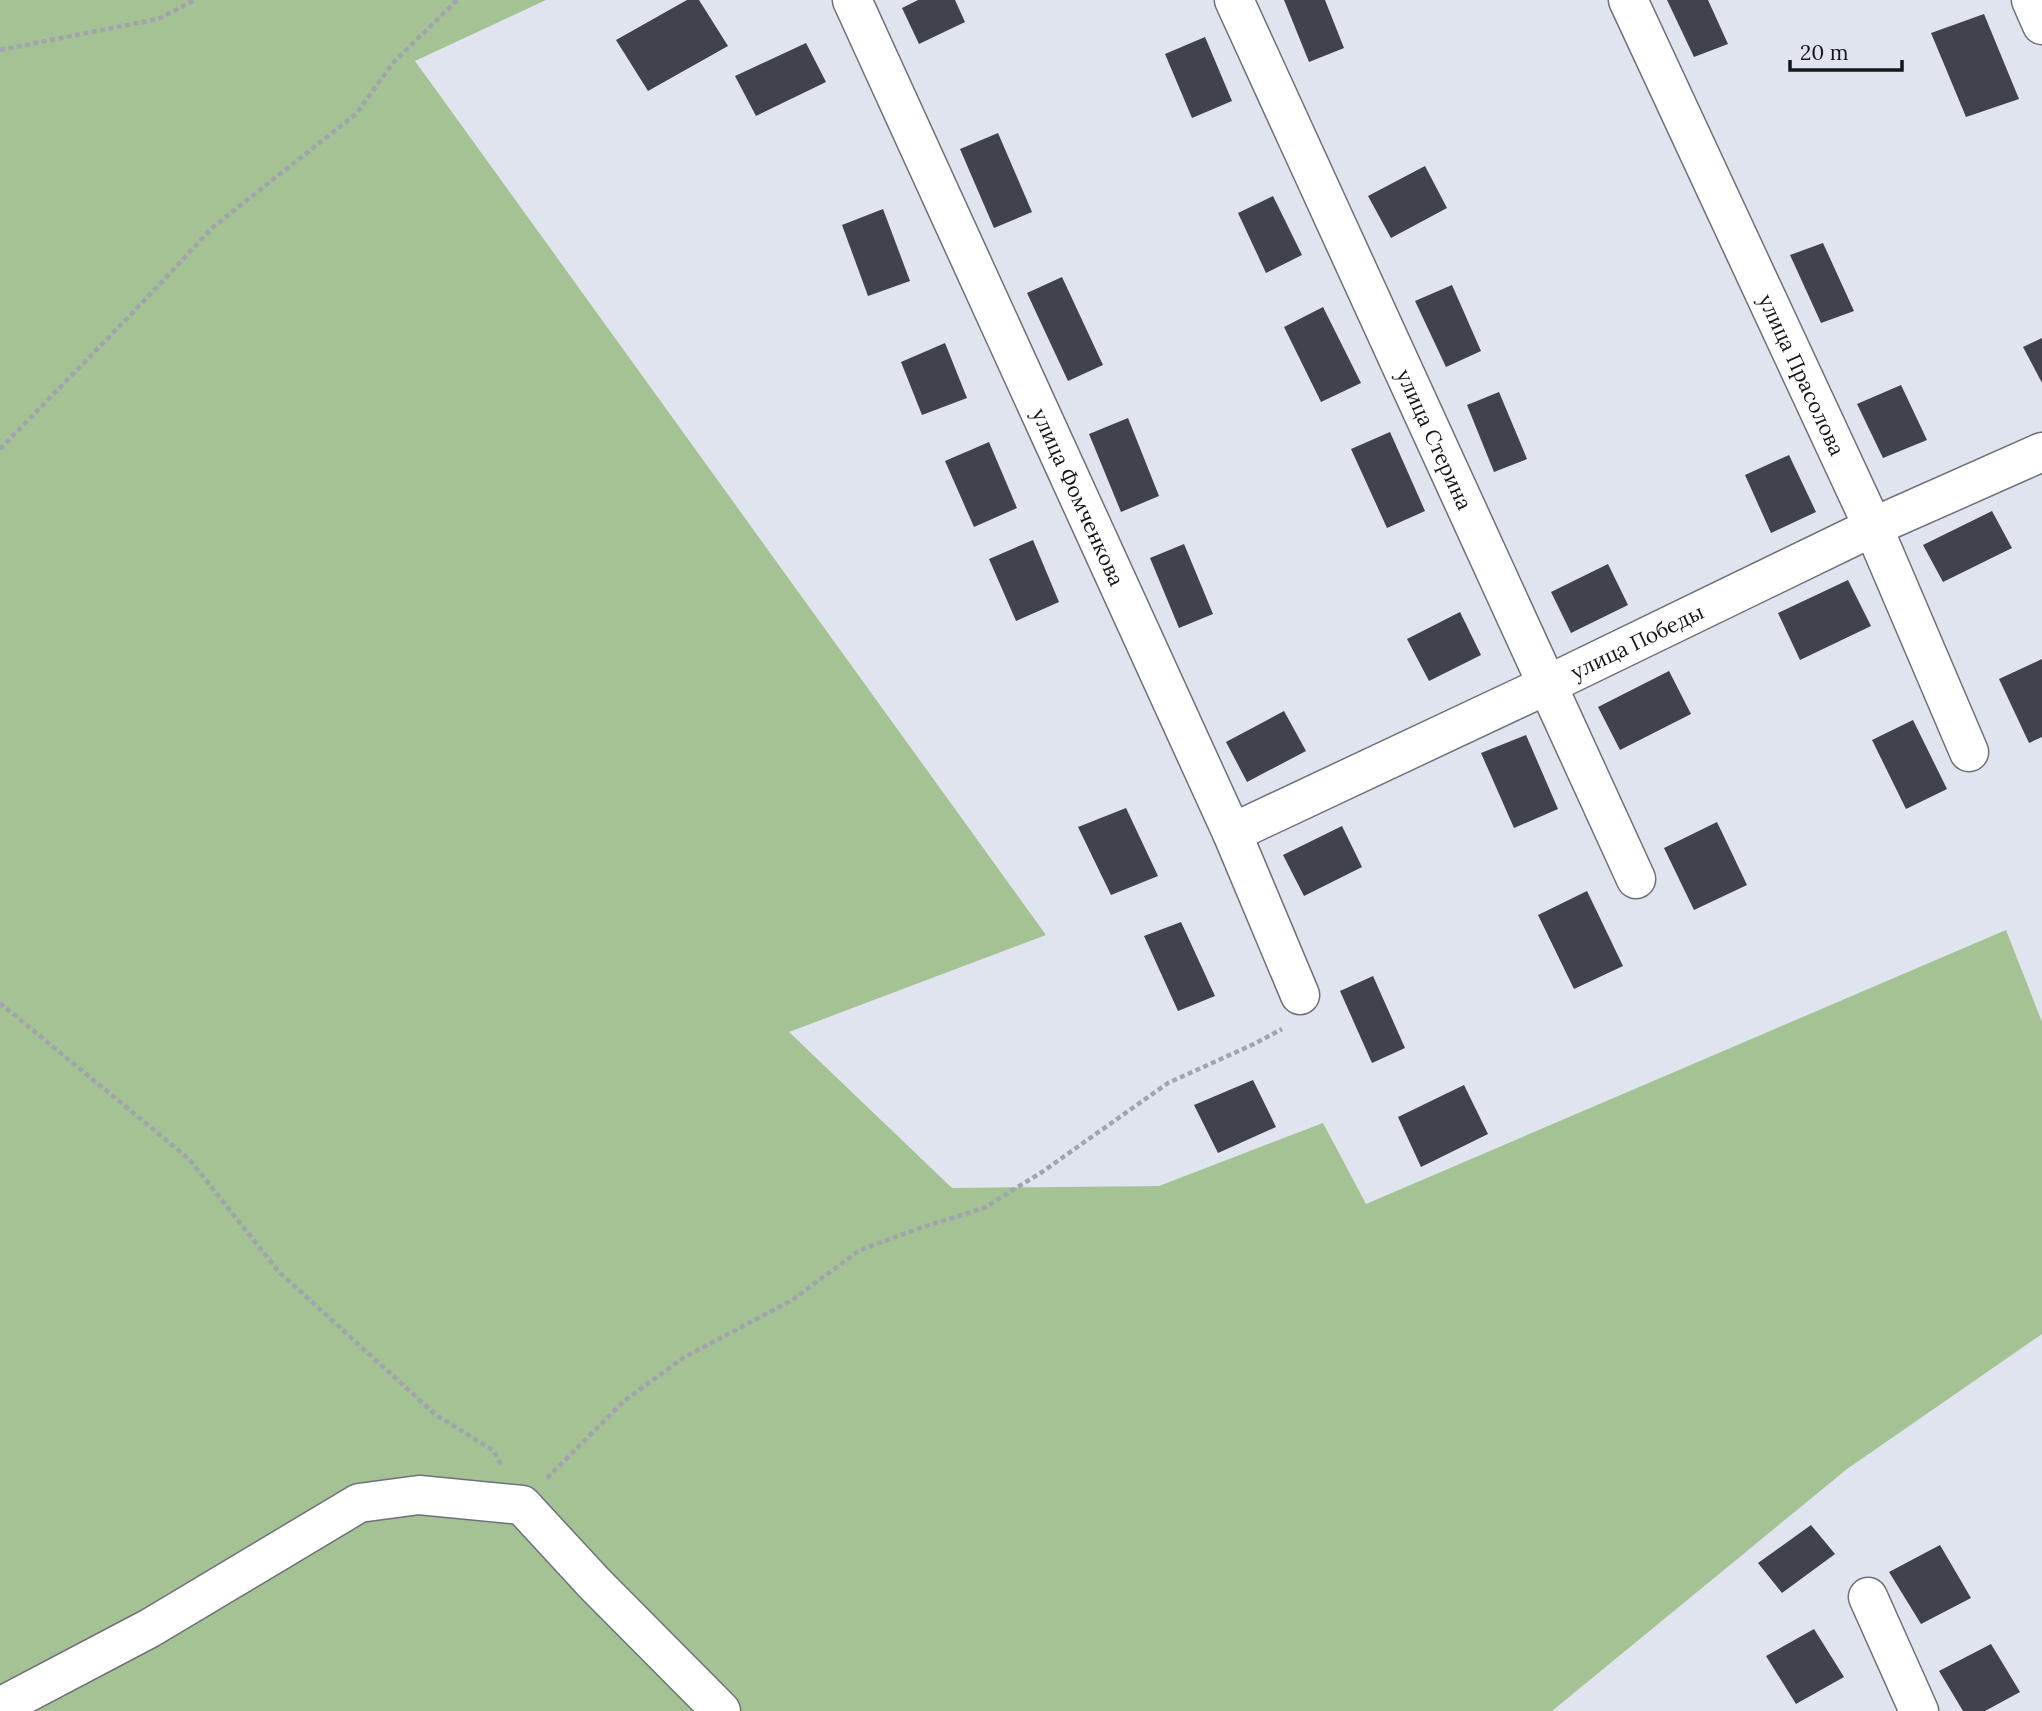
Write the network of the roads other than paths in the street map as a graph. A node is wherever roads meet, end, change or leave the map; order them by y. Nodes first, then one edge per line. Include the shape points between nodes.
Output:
1 (852, 0) edge
2 (1234, 0) edge
3 (1628, 0) edge
4 (2031, 0) edge
5 (2042, 25) edge
6 (2042, 452) edge
7 (1872, 527) junction
8 (1547, 685) junction
9 (1969, 752) dead end
10 (1232, 833) junction
11 (1636, 879) dead end
12 (1300, 995) road end
13 (1868, 1597) dead end
14 (0, 1707) edge
15 (721, 1711) edge
16 (1919, 1711) edge

1 - 10 street, улица Фомченкова
2 - 8 street, улица Стерина
3 - 7 street, улица Прасолова
4 - 5 street
6 - 7 street, улица Победы
7 - 8 street, улица Победы
7 - 9 street, улица Прасолова
8 - 10 street, улица Победы
8 - 11 street, улица Стерина
10 - 12 street, улица Фомченкова
13 - 16 street
14 - 15 street via 150,1628 359,1503 419,1495 522,1505

